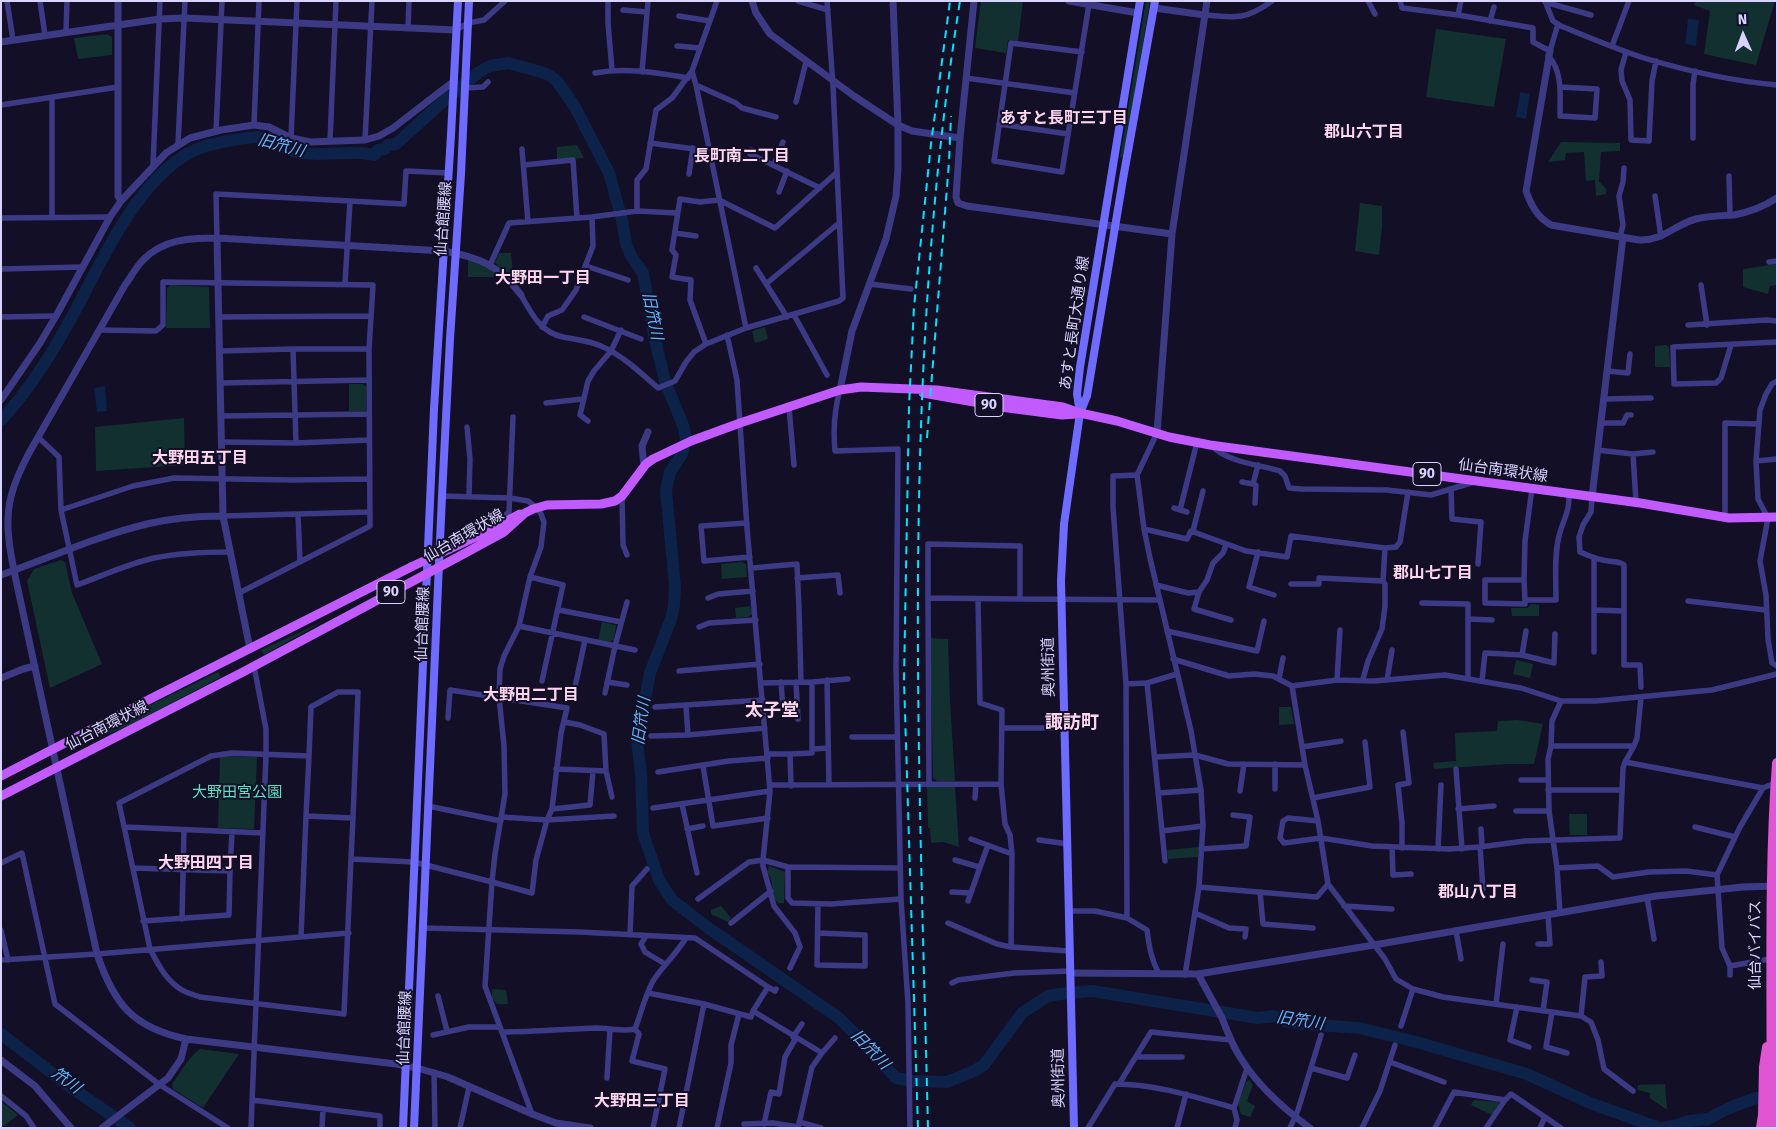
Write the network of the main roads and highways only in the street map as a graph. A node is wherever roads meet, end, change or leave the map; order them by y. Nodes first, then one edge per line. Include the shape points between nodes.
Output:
1 (458, 1) edge
2 (469, 1) edge
3 (1140, 1) edge
4 (1155, 5) edge
5 (1080, 413) junction
6 (525, 513) junction
7 (1772, 518) edge
8 (440, 554) junction
9 (427, 560) junction
10 (439, 567) junction
11 (427, 573) junction
12 (1777, 763) edge
13 (1, 776) edge
14 (1, 796) edge
15 (1774, 886) edge
16 (1767, 1115) junction
17 (403, 1128) edge
18 (414, 1128) edge
19 (1074, 1128) edge
20 (1761, 1128) edge
21 (1771, 1128) edge

1 - 9 main road, 仙台館腰線
2 - 8 main road, 仙台館腰線
3 - 5 main road, あすと長町大通り線 via 1076,394
4 - 5 main road, あすと長町大通り線 via 1087,396
5 - 6 main road, 仙台南環状線 / 90 via 1063,407 937,390 861,387 840,390 691,441 653,459 622,496 609,504 547,505
5 - 7 main road, 仙台南環状線 / 90 via 1210,444 1725,517
5 - 19 main road, 奥州街道 via 1064,524 1061,600
6 - 8 main road, 仙台南環状線 / 90
6 - 10 main road, 仙台南環状線 / 90 via 504,532
8 - 9 main road, 仙台南環状線 / 90
8 - 10 main road, 仙台館腰線
9 - 11 main road, 仙台館腰線
9 - 13 main road, 仙台南環状線 / 90
10 - 11 main road, 仙台南環状線 / 90
10 - 18 main road, 仙台館腰線
11 - 14 main road, 仙台南環状線 / 90
11 - 17 main road, 仙台館腰線
12 - 15 highway, 仙台バイパス
15 - 16 highway, 仙台バイパス
16 - 20 highway
16 - 21 highway

